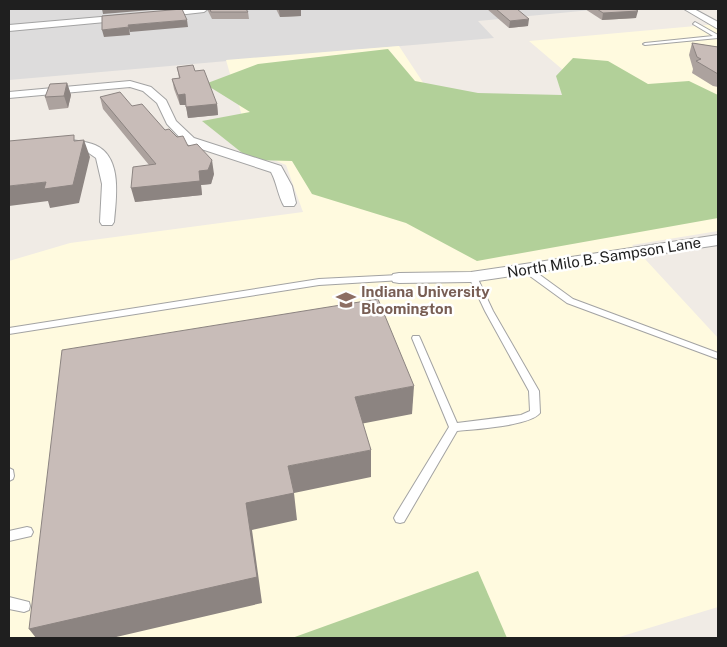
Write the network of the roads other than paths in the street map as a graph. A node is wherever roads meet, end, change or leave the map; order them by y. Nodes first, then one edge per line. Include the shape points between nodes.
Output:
1 (204, 9) edge
2 (688, 9) edge
3 (153, 15) edge
4 (134, 17) edge
5 (695, 23) dead end
6 (718, 26) edge
7 (9, 28) edge
8 (645, 44) dead end
9 (9, 95) edge
10 (47, 140) edge
11 (289, 203) dead end
12 (106, 222) dead end
13 (718, 240) edge
14 (526, 269) junction
15 (473, 277) junction
16 (399, 278) joint
17 (9, 331) edge
18 (416, 338) dead end
19 (718, 356) edge
20 (454, 426) junction
21 (400, 518) dead end
22 (28, 532) dead end
23 (9, 536) edge
24 (9, 603) edge
25 (24, 606) dead end

1 - 3 street
2 - 6 street
4 - 7 street
5 - 8 lane via 718,37
9 - 11 street via 130,84 147,88 162,102 171,122 190,141 276,169
10 - 12 street via 84,146 95,150 101,157 108,176
13 - 14 street, North Milo B. Sampson Lane
14 - 15 street, North Milo B. Sampson Lane
14 - 19 lane via 570,301
15 - 16 street, North Milo B. Sampson Lane
15 - 20 lane via 534,391 535,413 522,418
16 - 17 lane via 319,282
18 - 20 lane
20 - 21 lane
22 - 23 lane
24 - 25 lane

